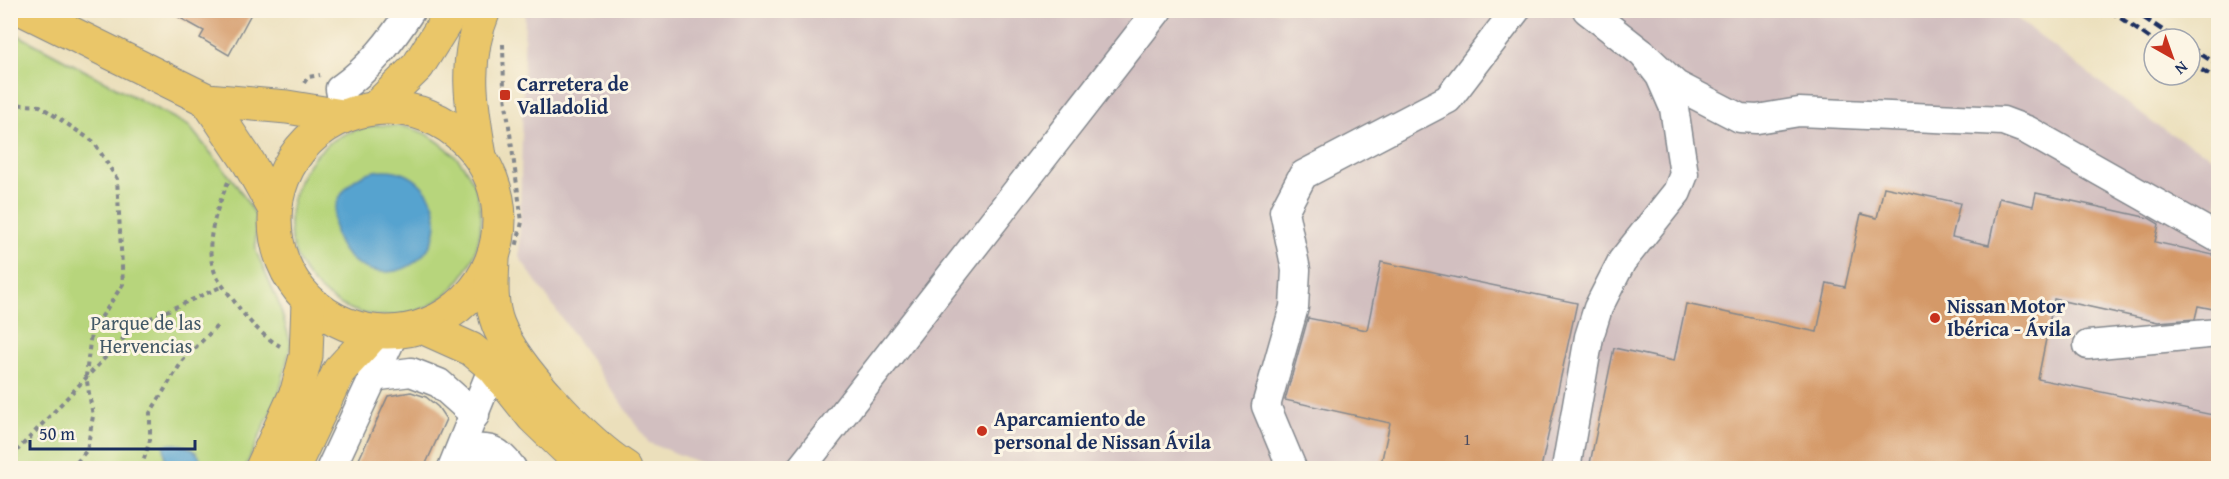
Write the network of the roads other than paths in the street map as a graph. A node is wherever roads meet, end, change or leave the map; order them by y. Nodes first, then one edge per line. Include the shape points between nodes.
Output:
1 (24, 10) edge
2 (411, 10) edge
3 (453, 10) edge
4 (1158, 10) edge
5 (1516, 10) edge
6 (1587, 10) edge
7 (494, 22) edge
8 (1644, 54) junction
9 (207, 100) junction
10 (354, 113) junction
11 (480, 156) junction
12 (274, 208) junction
13 (2218, 238) edge
14 (504, 256) junction
15 (308, 302) junction
16 (397, 331) junction
17 (2218, 333) edge
18 (2088, 345) dead end
19 (493, 367) junction
20 (372, 377) junction
21 (475, 415) junction
22 (457, 460) edge
23 (800, 466) edge
24 (262, 468) edge
25 (293, 468) edge
26 (331, 468) edge
27 (512, 468) edge
28 (586, 468) edge
29 (626, 468) edge
30 (1292, 468) edge
31 (1566, 468) edge

1 - 9 main road
2 - 10 street via 360,76 340,89
3 - 10 main road via 418,66
4 - 23 street
5 - 30 street via 1448,99 1303,175 1284,211 1296,270 1294,307 1266,406
6 - 8 street
7 - 11 main road via 477,28 469,62 470,99
8 - 13 street via 1676,85 1740,118 1799,112 2003,121 2027,130
8 - 31 street via 1660,76 1674,108 1684,174 1677,192 1622,261 1598,308 1589,337
9 - 10 main road
9 - 12 main road
10 - 11 main road via 416,111 452,128
10 - 12 main road via 309,138 285,170
11 - 14 main road via 496,189
12 - 15 main road via 276,242 287,275
14 - 16 main road via 452,312
14 - 29 main road via 492,302 498,325 552,401
15 - 16 main road via 338,323
15 - 24 main road via 306,356 297,391
16 - 19 main road via 471,349
16 - 20 street
16 - 25 main road via 339,371
17 - 18 street
19 - 21 street
19 - 28 main road via 533,417
20 - 21 street via 411,372 439,383
20 - 26 street
21 - 22 street
22 - 27 street via 486,447 496,451

